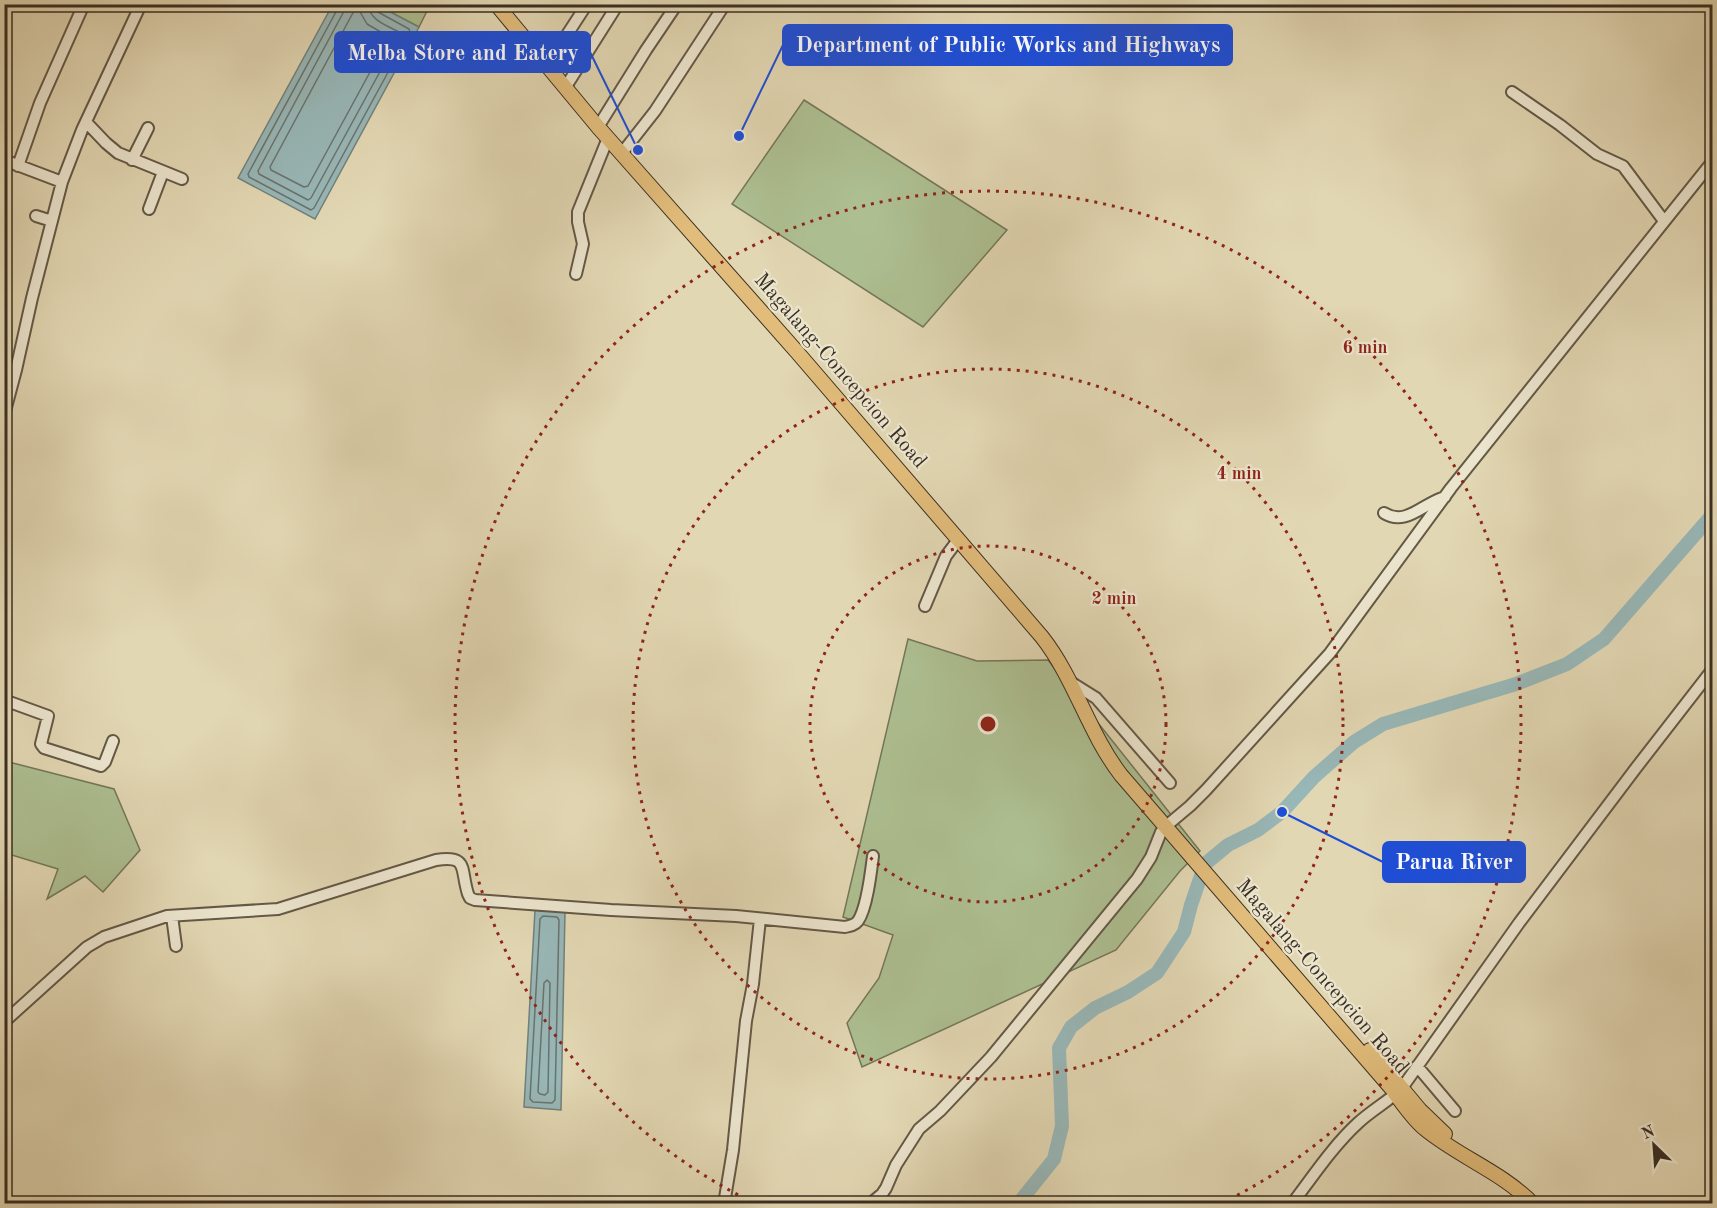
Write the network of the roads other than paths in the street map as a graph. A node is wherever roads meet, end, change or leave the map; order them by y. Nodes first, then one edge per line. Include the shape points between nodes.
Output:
1 (84, 4) edge
2 (141, 4) edge
3 (496, 4) edge
4 (587, 4) edge
5 (618, 4) edge
6 (677, 4) edge
7 (725, 4) edge
8 (546, 67) junction
9 (565, 88) junction
10 (1512, 92) dead end
11 (86, 122) junction
12 (598, 127) junction
13 (148, 128) dead end
14 (608, 138) junction
15 (622, 153) junction
16 (4, 160) edge
17 (132, 160) junction
18 (1713, 162) edge
19 (18, 165) junction
20 (163, 172) junction
21 (182, 179) dead end
22 (62, 182) junction
23 (149, 209) dead end
24 (36, 216) dead end
25 (52, 221) junction
26 (1664, 221) junction
27 (576, 274) dead end
28 (4, 414) edge
29 (1445, 497) junction
30 (1384, 513) dead end
31 (958, 540) junction
32 (925, 606) dead end
33 (1713, 670) edge
34 (1072, 683) junction
35 (4, 700) edge
36 (112, 741) dead end
37 (1170, 783) dead end
38 (1169, 826) junction
39 (873, 856) dead end
40 (172, 916) junction
41 (760, 919) junction
42 (176, 946) dead end
43 (4, 1022) edge
44 (1417, 1066) junction
45 (1397, 1089) junction
46 (1455, 1111) dead end
47 (723, 1203) edge
48 (870, 1203) edge
49 (1292, 1203) edge
50 (1533, 1203) edge

1 - 19 street via 40,103
2 - 11 street
3 - 8 main road, Magalang-Concepcion Road
4 - 8 street
5 - 9 street
6 - 12 street
7 - 15 street via 655,111
8 - 9 main road, Magalang-Concepcion Road
9 - 12 main road, Magalang-Concepcion Road
10 - 26 street via 1597,154 1623,166
11 - 17 street via 106,144
11 - 22 street
12 - 14 main road, Magalang-Concepcion Road
13 - 17 street
14 - 15 main road, Magalang-Concepcion Road
14 - 27 street via 578,212 583,244
15 - 31 main road, Magalang-Concepcion Road
16 - 19 street
17 - 20 street
18 - 26 street
19 - 22 street
20 - 21 street
20 - 23 street
22 - 25 street
24 - 25 street
25 - 28 street
26 - 29 street
29 - 30 street via 1400,518
29 - 38 street via 1330,653
31 - 32 street via 945,556
31 - 34 main road, Magalang-Concepcion Road via 1049,646
33 - 44 street via 1513,932
34 - 37 street via 1096,698
34 - 38 main road, Magalang-Concepcion Road via 1107,755 1126,782
35 - 36 street via 48,716 41,744 44,748 101,766
38 - 45 main road, Magalang-Concepcion Road
38 - 48 street via 1125,894 991,1057 919,1129 886,1188
39 - 41 street via 864,908 854,925
40 - 41 street via 278,909 448,858 460,862 468,894 475,900
40 - 42 street
40 - 43 street via 104,937 87,947
41 - 47 street via 733,1150
44 - 45 street
44 - 46 street
45 - 49 street via 1349,1131
45 - 50 main road, Magalang-Concepcion Road via 1413,1117 1431,1133 1516,1187

